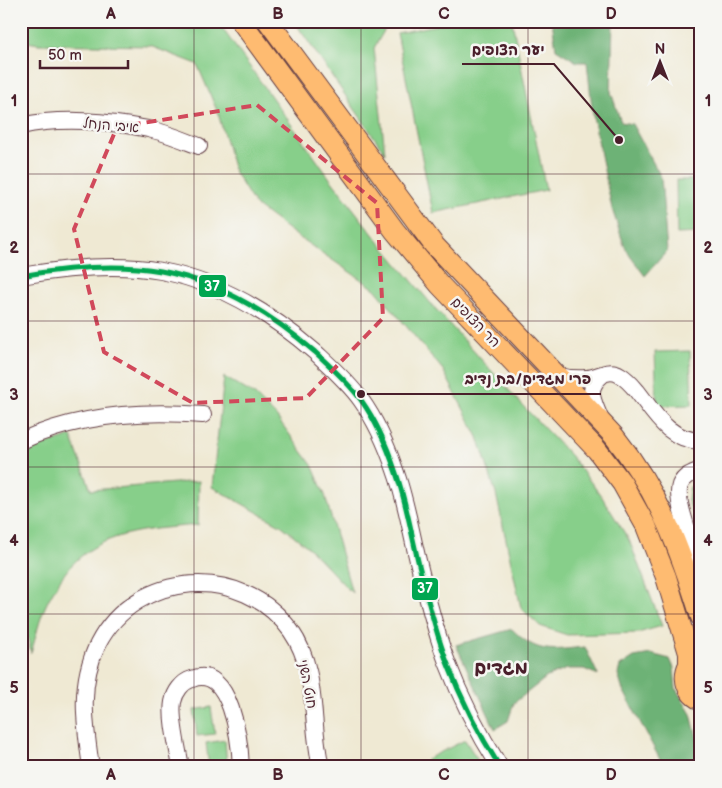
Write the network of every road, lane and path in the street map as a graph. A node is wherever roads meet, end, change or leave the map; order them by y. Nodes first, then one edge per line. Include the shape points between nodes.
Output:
1 (241, 21) edge
2 (268, 21) edge
3 (21, 126) edge
4 (199, 146) dead end
5 (21, 276) edge
6 (602, 374) junction
7 (556, 375) junction
8 (202, 415) dead end
9 (602, 424) junction
10 (21, 441) edge
11 (701, 441) edge
12 (701, 470) edge
13 (701, 567) edge
14 (701, 617) edge
15 (695, 659) edge
16 (700, 701) edge
17 (92, 767) edge
18 (181, 767) edge
19 (241, 767) edge
20 (321, 767) edge
21 (500, 767) edge

1 - 15 main road, הר הצופים via 418,259 597,450 622,483 646,526 666,577 689,654
2 - 7 main road, הר הצופים via 434,245
3 - 4 street, איבי הנחל via 55,122 115,124 150,129
5 - 21 street via 105,268 159,271 187,277 234,296 284,326 348,384 361,400 387,448 396,471 446,661 481,736
6 - 7 street via 589,378
6 - 9 street via 596,379 592,397
6 - 11 street via 616,372 622,376 671,432 684,439
7 - 9 main road, הר הצופים
8 - 10 street via 133,414 91,419 43,431
9 - 14 main road, הר הצופים via 640,471 665,517 687,570
12 - 13 street via 690,473 678,491
15 - 16 main road, הר הצופים via 686,672 687,687
17 - 20 street, חוט השני via 84,719 84,695 88,670 98,644 110,625 141,598 182,584 199,584 220,585 257,600 290,630 300,646 311,685
18 - 19 street via 173,704 175,693 191,679 202,677 219,685 232,710

